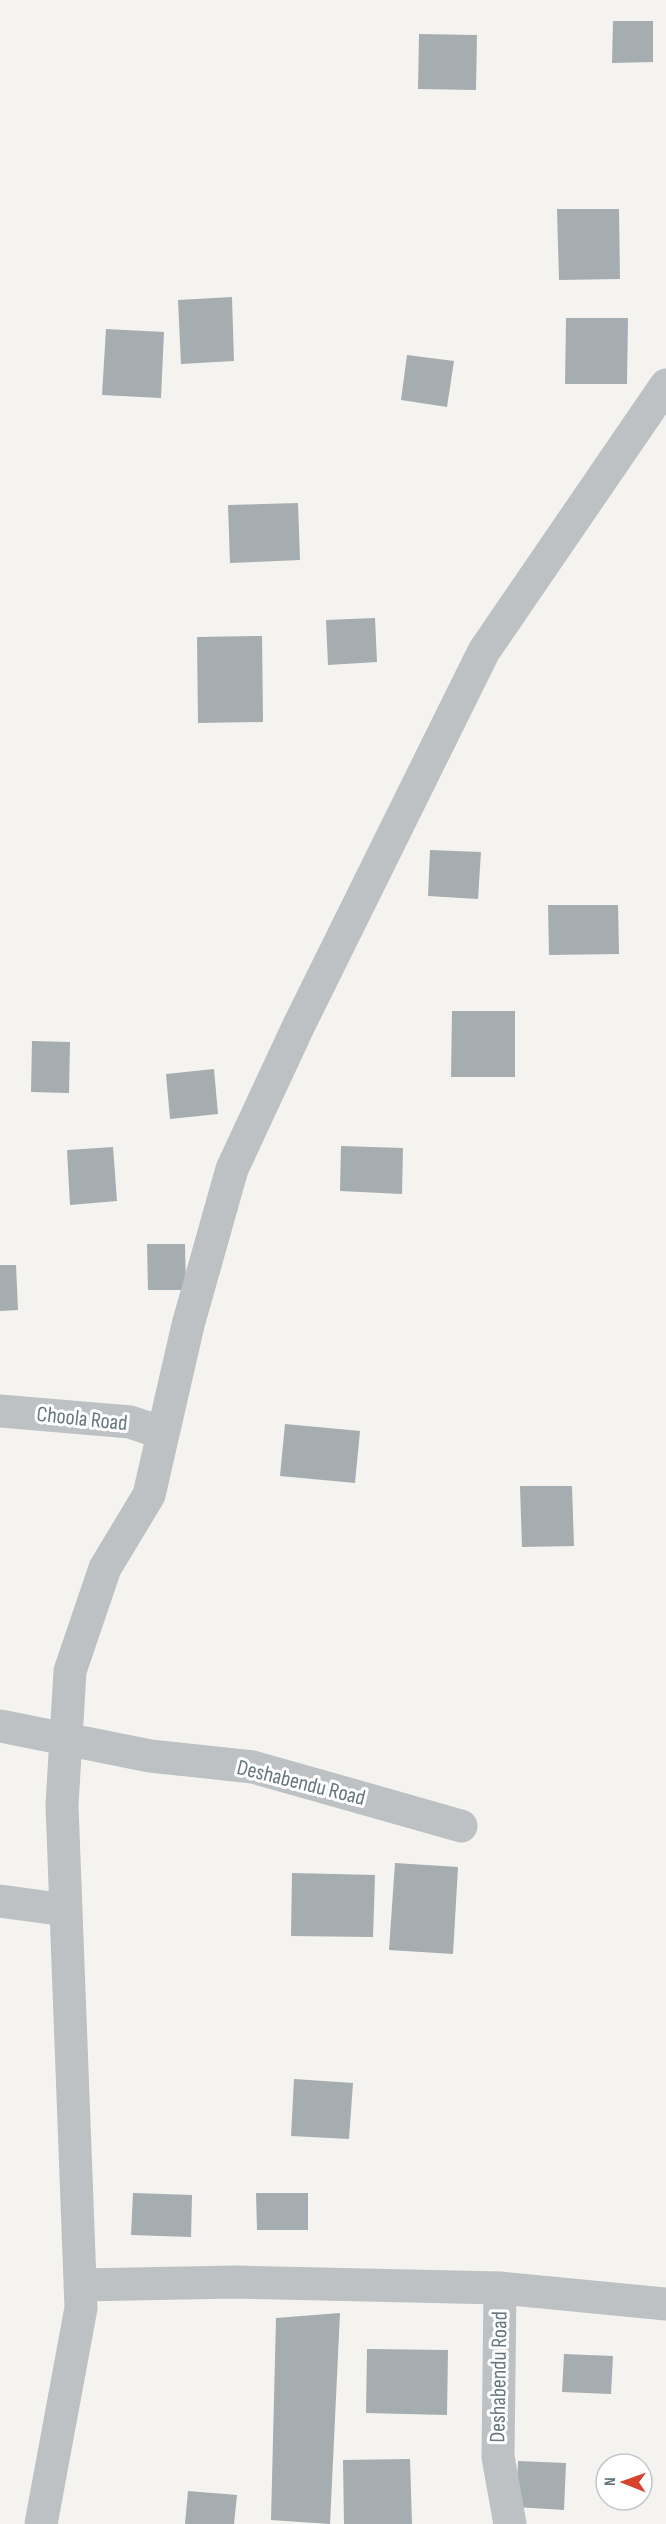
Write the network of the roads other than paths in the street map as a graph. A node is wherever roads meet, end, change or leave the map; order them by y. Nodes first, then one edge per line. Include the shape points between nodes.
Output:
1 (666, 385) edge
2 (0, 1411) edge
3 (163, 1433) junction
4 (0, 1726) edge
5 (68, 1740) junction
6 (461, 1826) dead end
7 (0, 1901) edge
8 (66, 1910) junction
9 (80, 2285) junction
10 (500, 2288) junction
11 (666, 2304) edge
12 (41, 2524) edge
13 (510, 2524) edge

1 - 3 street via 484,651 299,1025 232,1168 188,1325
2 - 3 street, Choola Road via 130,1422
3 - 5 street via 149,1495 105,1568 70,1671
4 - 5 street
5 - 6 street, Deshabendu Road via 150,1756 253,1767
5 - 8 street via 62,1805
7 - 8 street
8 - 9 street
9 - 10 street via 236,2282
9 - 12 street via 81,2308
10 - 11 street, Deshabendu Road
10 - 13 street, Deshabendu Road via 498,2457

